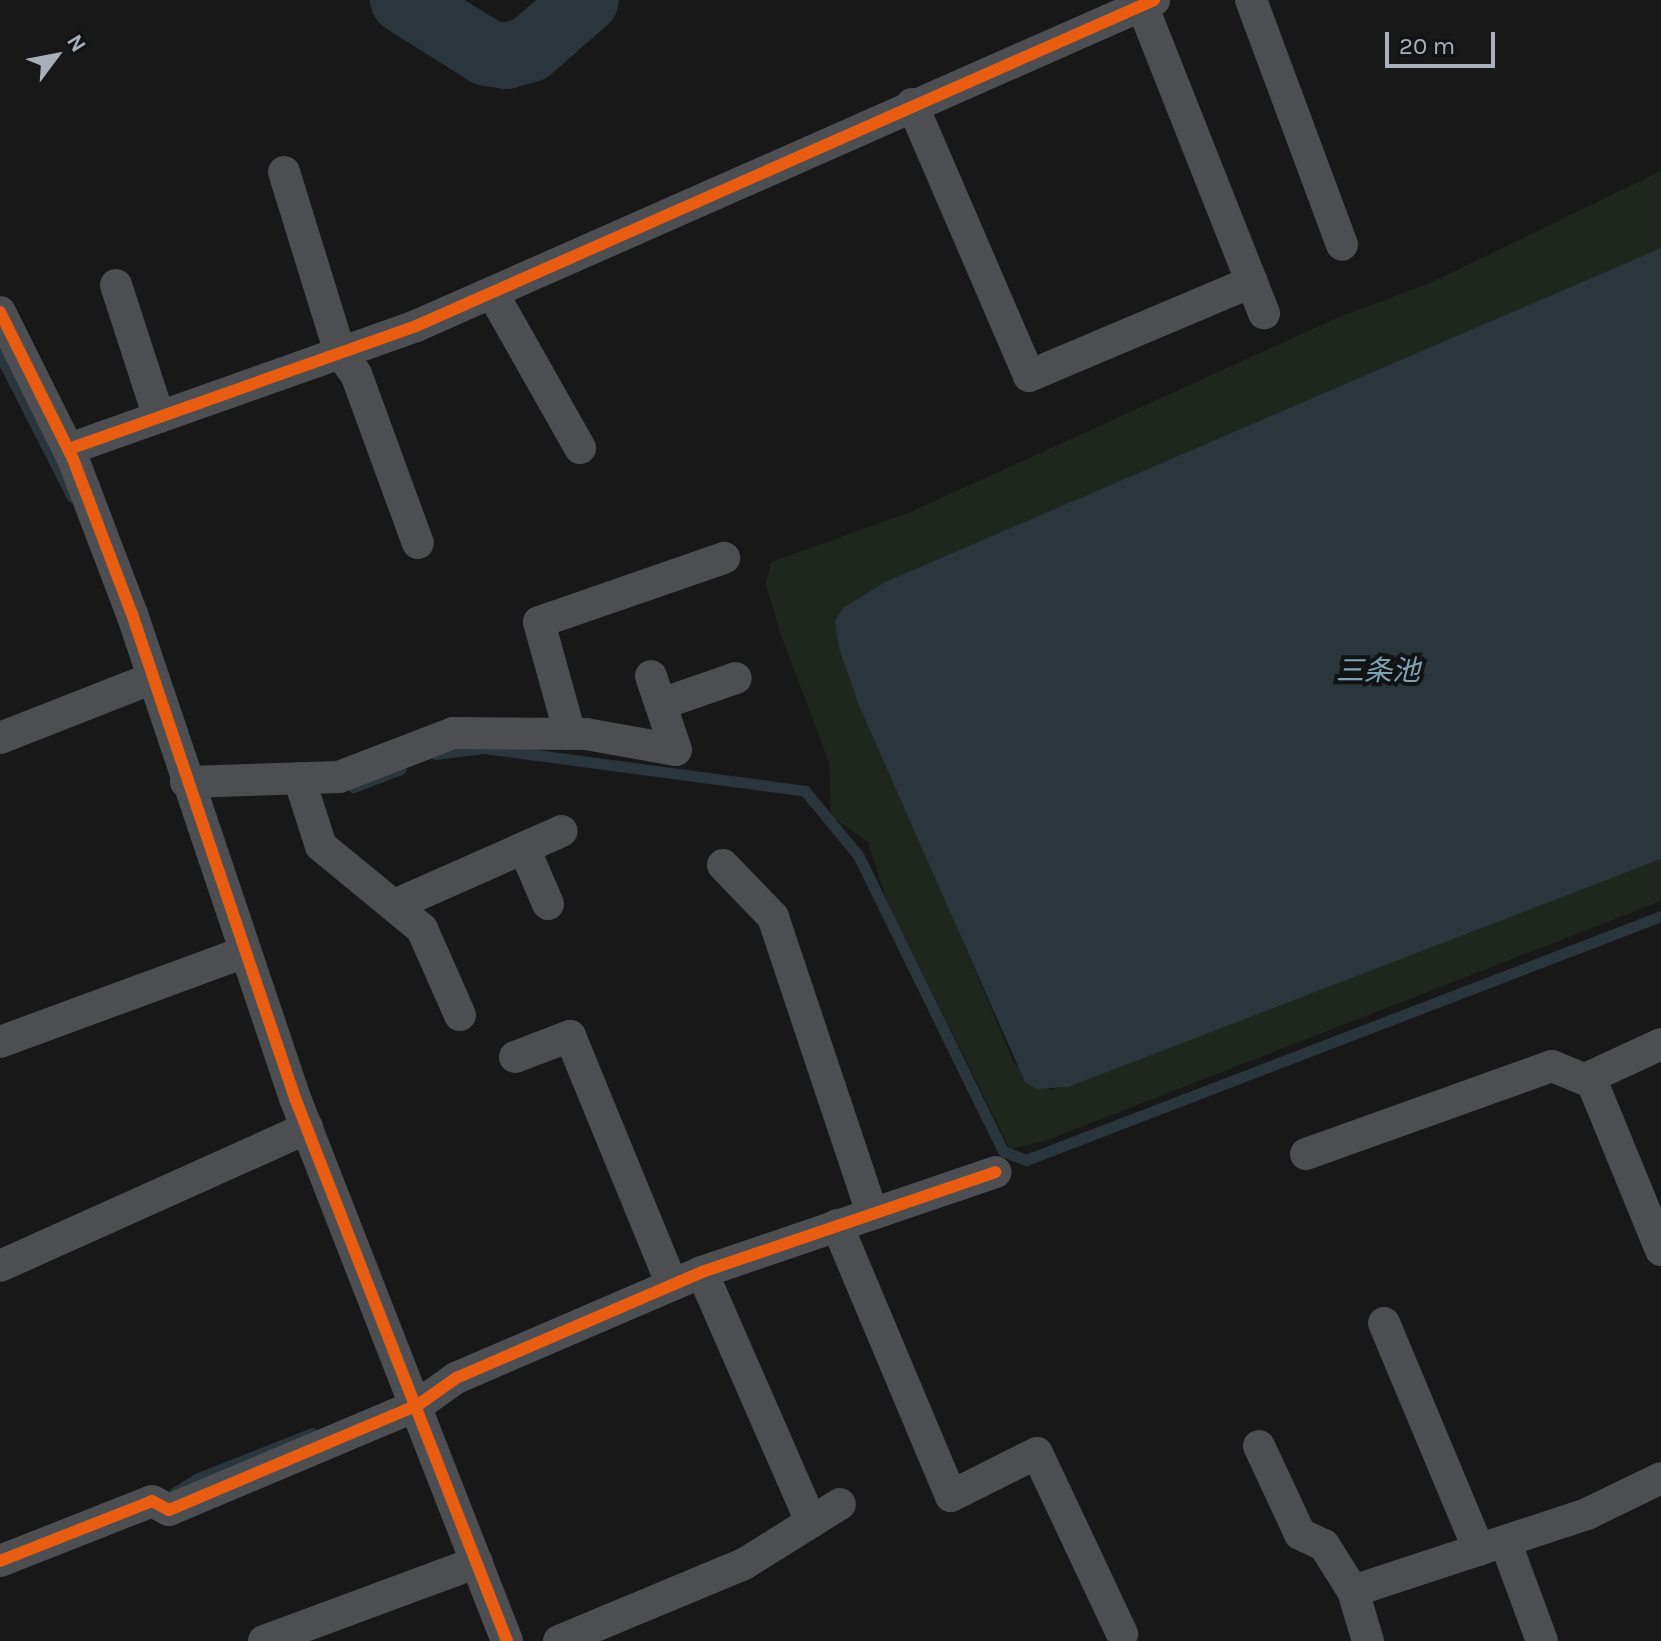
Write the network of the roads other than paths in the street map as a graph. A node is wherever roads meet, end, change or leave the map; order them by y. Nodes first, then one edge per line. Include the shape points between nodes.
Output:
1 (1251, 0) edge
2 (1145, 1) edge
3 (912, 104) junction
4 (284, 172) dead end
5 (1342, 245) dead end
6 (1252, 282) junction
7 (116, 285) dead end
8 (493, 294) junction
9 (0, 312) edge
10 (1264, 313) dead end
11 (340, 353) junction
12 (159, 417) junction
13 (580, 448) dead end
14 (69, 449) junction
15 (418, 543) dead end
16 (724, 558) dead end
17 (736, 678) dead end
18 (143, 682) junction
19 (570, 734) junction
20 (0, 738) edge
21 (186, 782) junction
22 (302, 787) junction
23 (562, 831) dead end
24 (524, 848) junction
25 (723, 865) dead end
26 (397, 904) junction
27 (548, 904) dead end
28 (244, 952) junction
29 (460, 1015) dead end
30 (0, 1042) edge
31 (1661, 1044) edge
32 (515, 1057) dead end
33 (1593, 1083) junction
34 (307, 1128) junction
35 (1306, 1154) dead end
36 (995, 1172) dead end
37 (872, 1213) junction
38 (837, 1225) junction
39 (1661, 1250) edge
40 (0, 1266) edge
41 (702, 1272) junction
42 (672, 1285) junction
43 (1384, 1323) dead end
44 (418, 1405) junction
45 (1259, 1446) dead end
46 (1661, 1478) edge
47 (840, 1504) dead end
48 (811, 1522) junction
49 (1492, 1545) junction
50 (0, 1561) edge
51 (477, 1562) junction
52 (1353, 1591) junction
53 (1122, 1634) dead end
54 (264, 1641) edge
55 (507, 1641) edge
56 (559, 1641) edge
57 (1368, 1641) edge
58 (1542, 1641) edge

1 - 5 street
2 - 3 street
2 - 6 street
3 - 6 street via 1029,376
3 - 8 street
4 - 11 street
6 - 10 street
7 - 12 street
8 - 11 street
8 - 13 street
9 - 14 street
11 - 12 street
11 - 15 street via 356,374
12 - 14 street
14 - 18 street
16 - 19 street via 539,622
17 - 19 street via 656,690 676,750
18 - 20 street
18 - 21 street
19 - 22 street via 453,733
21 - 22 street
21 - 28 street
22 - 26 street via 321,846 358,880
23 - 24 street
24 - 26 street
24 - 27 street
25 - 37 street via 773,917
26 - 29 street via 422,929
28 - 30 street
28 - 34 street
31 - 33 street via 1590,1077
32 - 42 street via 570,1036
33 - 35 street via 1552,1066
33 - 39 street
34 - 40 street
34 - 44 street
36 - 37 street
37 - 38 street
38 - 41 street
38 - 53 street via 951,1496 1037,1453
41 - 42 street
41 - 48 street
42 - 44 street via 456,1378
43 - 49 street
44 - 50 street via 169,1510 159,1505
44 - 51 street
45 - 52 street via 1300,1534 1324,1545
46 - 49 street via 1587,1514
47 - 48 street
48 - 56 street via 744,1564
49 - 52 street
49 - 58 street
51 - 54 street
51 - 55 street
52 - 57 street

